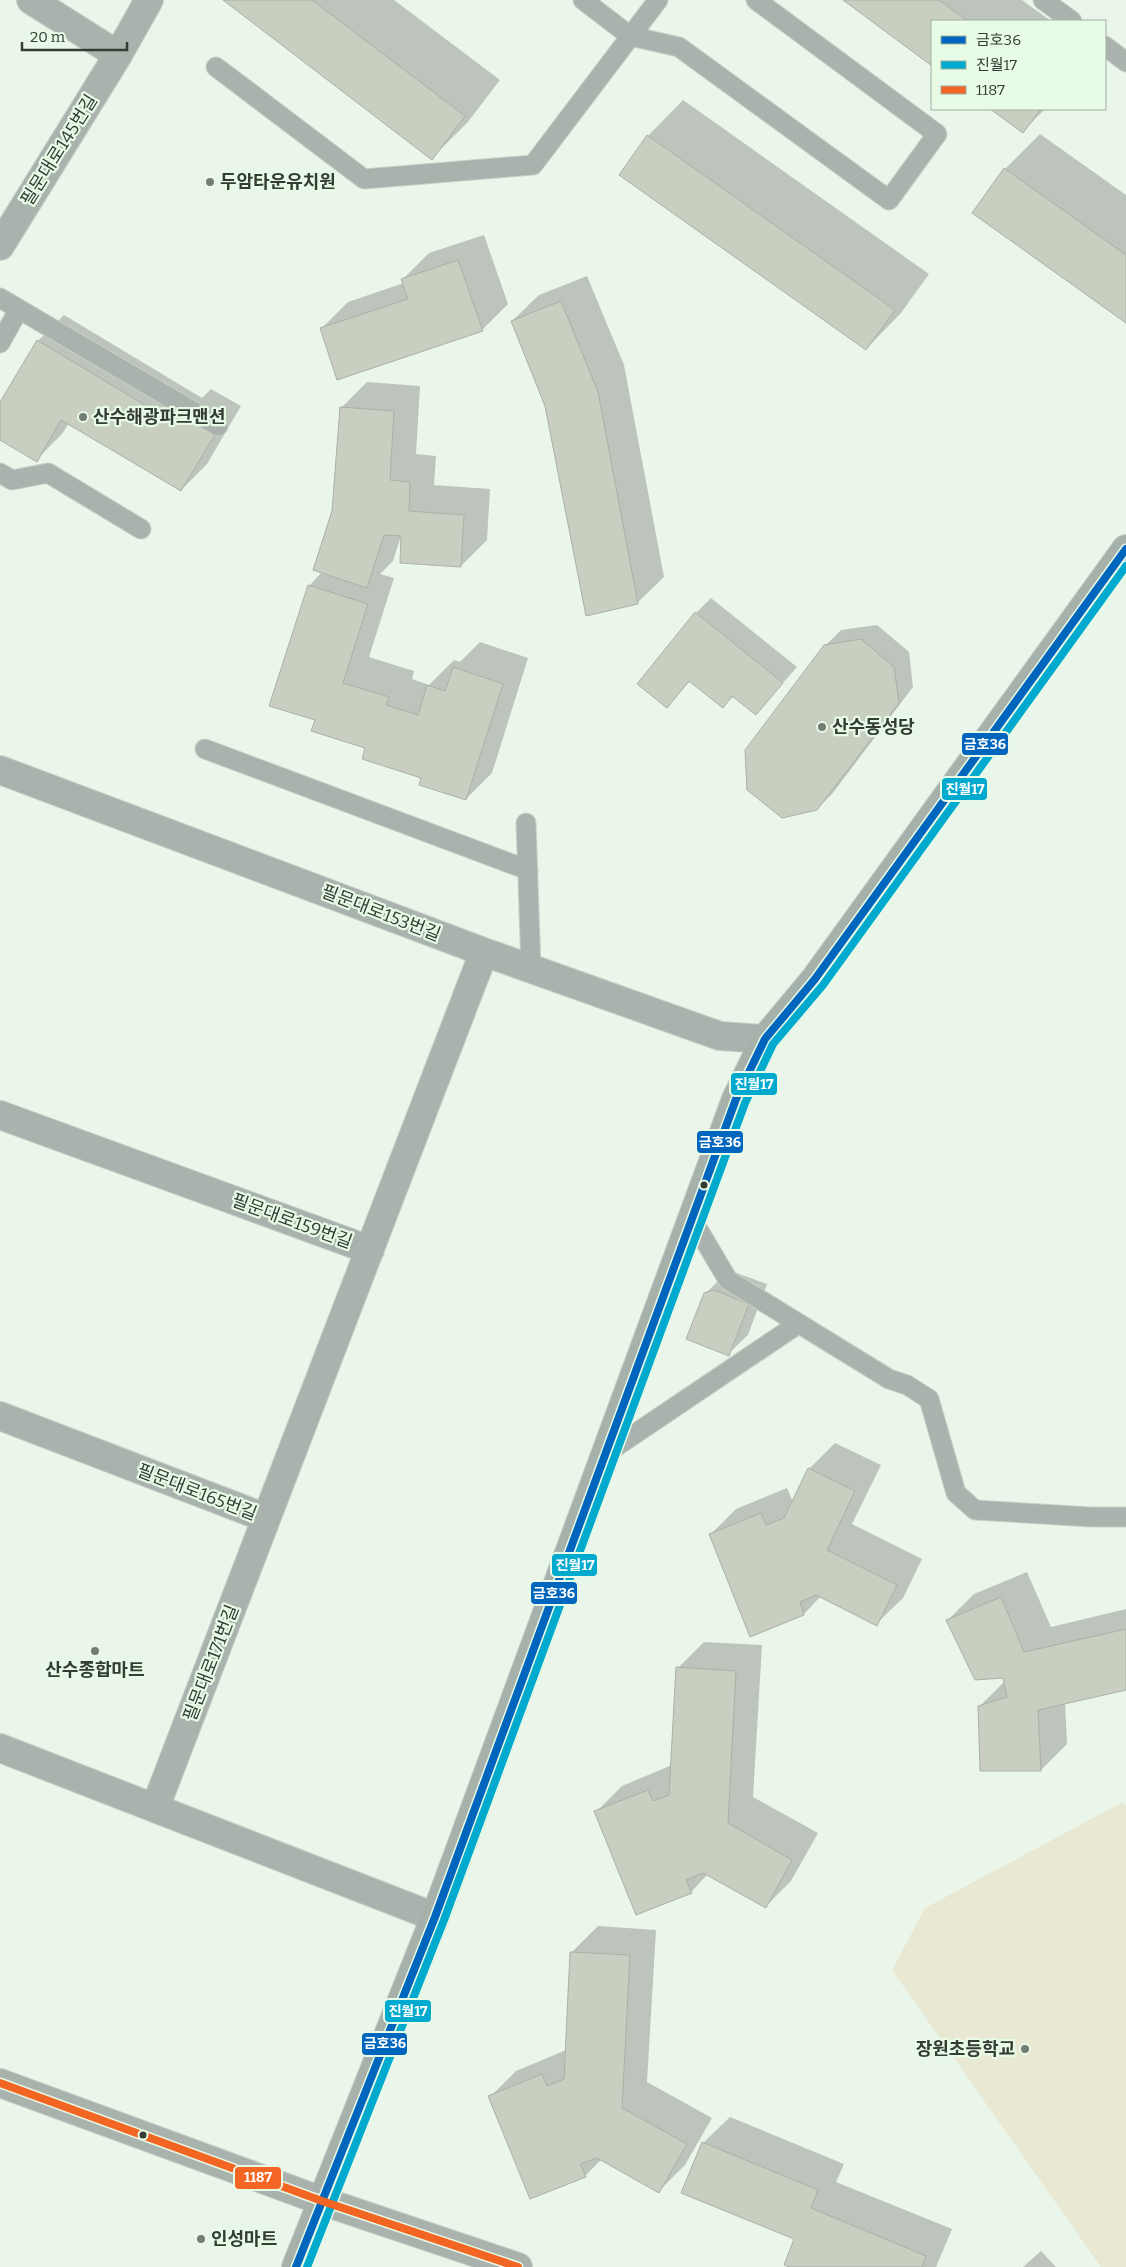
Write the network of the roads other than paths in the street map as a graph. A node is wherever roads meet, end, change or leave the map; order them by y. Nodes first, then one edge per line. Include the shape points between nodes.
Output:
1 (31, 0) edge
2 (149, 0) edge
3 (582, 0) edge
4 (658, 0) edge
5 (756, 0) edge
6 (1044, 0) edge
7 (1071, 20) edge
8 (630, 36) junction
9 (1106, 47) edge
10 (118, 55) junction
11 (1126, 62) edge
12 (216, 67) dead end
13 (0, 246) edge
14 (0, 298) edge
15 (19, 309) junction
16 (0, 344) edge
17 (218, 426) dead end
18 (0, 473) edge
19 (140, 529) dead end
20 (1126, 549) edge
21 (205, 749) dead end
22 (0, 770) edge
23 (526, 823) dead end
24 (528, 870) junction
25 (484, 952) junction
26 (531, 969) junction
27 (766, 1039) junction
28 (0, 1115) edge
29 (692, 1219) junction
30 (370, 1250) junction
31 (798, 1324) junction
32 (0, 1416) edge
33 (605, 1454) junction
34 (1126, 1517) edge
35 (266, 1518) junction
36 (0, 1748) edge
37 (155, 1808) junction
38 (435, 1917) junction
39 (0, 2083) edge
40 (322, 2201) junction
41 (511, 2266) edge
42 (296, 2267) edge

1 - 10 street
2 - 10 street, 필문대로145번길
3 - 8 lane
4 - 8 lane
5 - 8 lane via 938,134 889,200 679,47
6 - 7 lane
8 - 12 lane via 533,165 364,179
9 - 11 lane
10 - 13 street, 필문대로145번길
14 - 15 lane
15 - 16 lane
15 - 17 lane
18 - 19 lane via 12,480 48,473
20 - 27 main road via 820,972
21 - 24 lane
22 - 25 street, 필문대로153번길
23 - 24 lane
24 - 26 lane
25 - 26 street, 필문대로153번길
25 - 30 street, 필문대로159번길
26 - 27 street, 필문대로153번길 via 720,1036
27 - 29 main road via 736,1099
28 - 30 street, 필문대로159번길
29 - 31 lane via 728,1280
29 - 33 main road
30 - 35 street, 필문대로165번길
31 - 33 lane
31 - 34 lane via 889,1379 929,1398 956,1493 975,1510
32 - 35 street, 필문대로165번길
33 - 38 main road
35 - 37 street, 필문대로171번길
36 - 37 street
37 - 38 street
38 - 40 main road
39 - 40 street
40 - 41 street
40 - 42 main road

